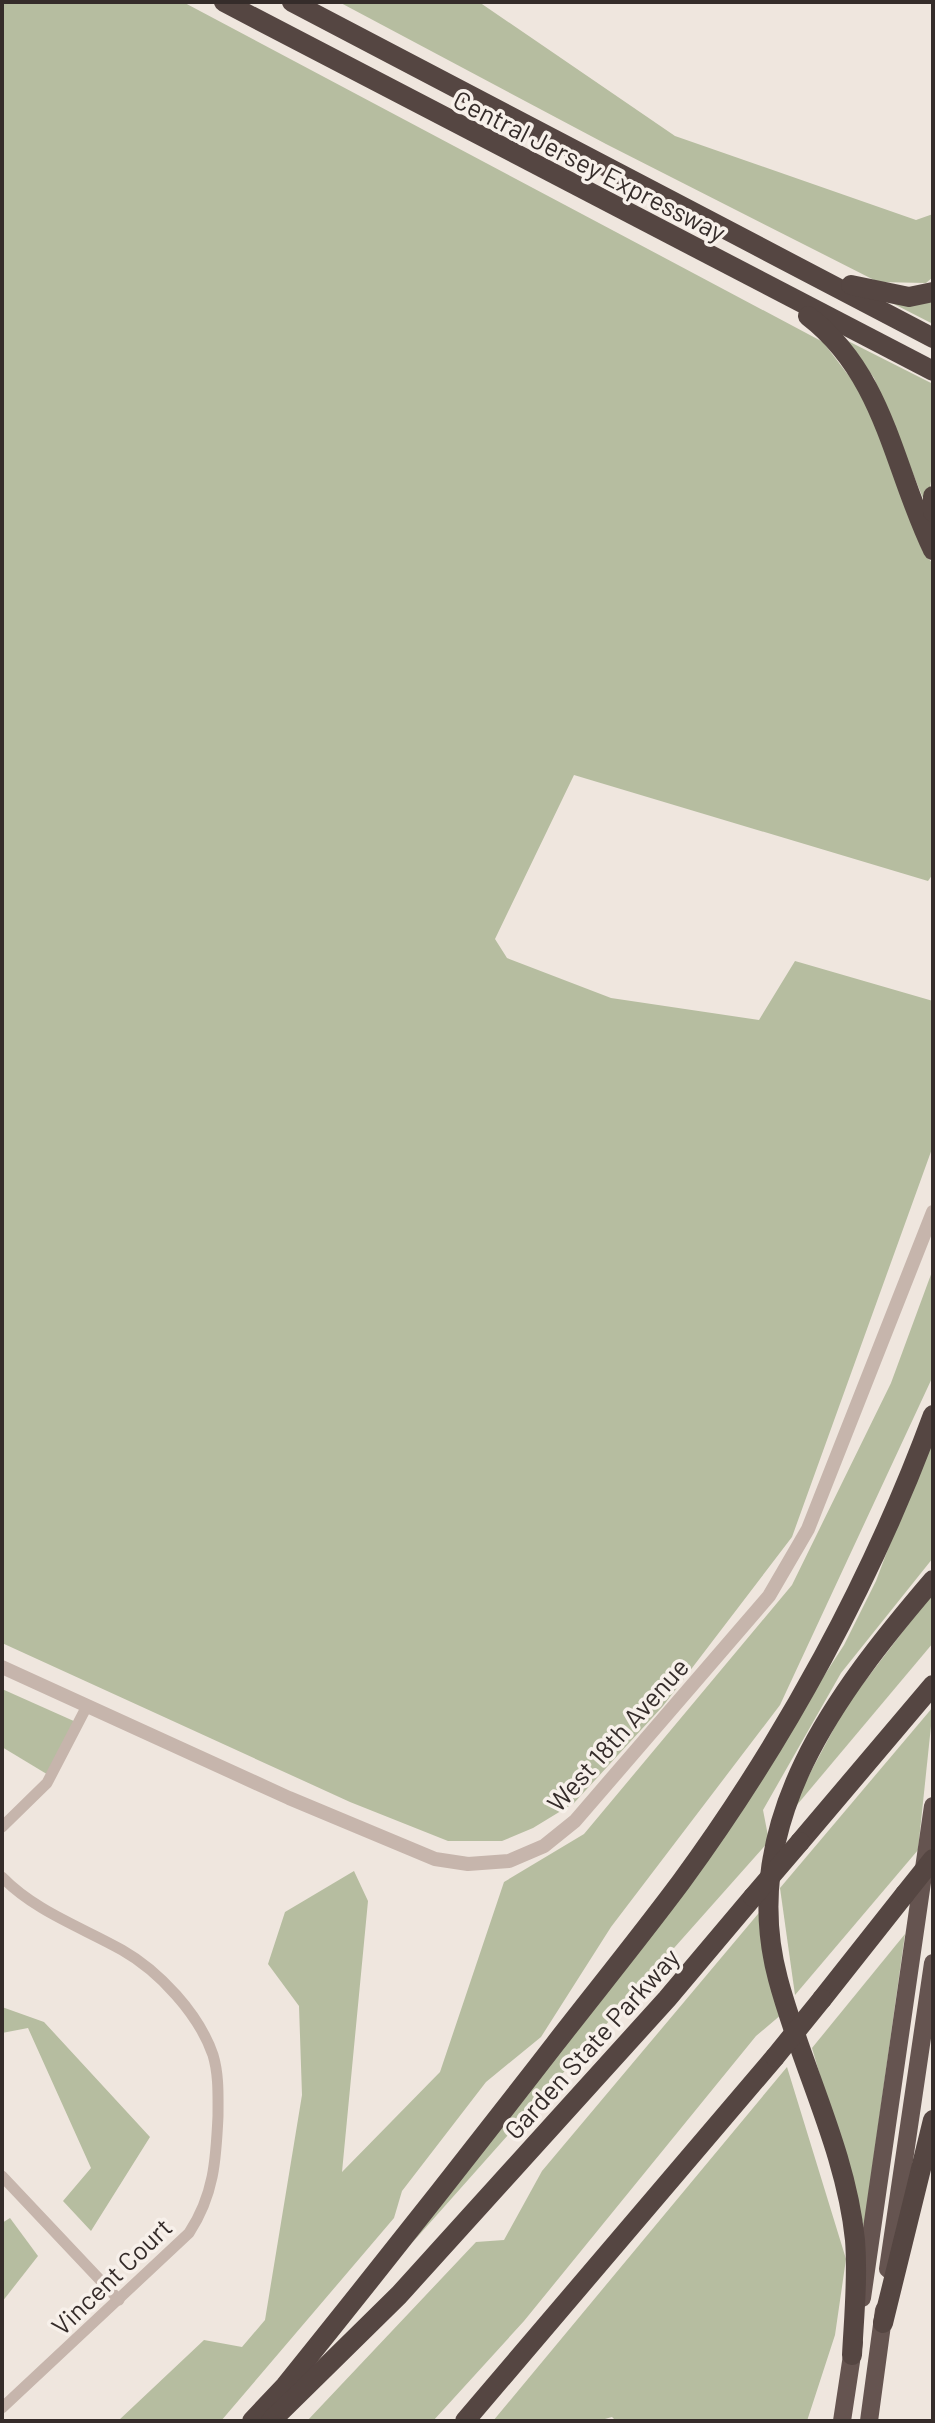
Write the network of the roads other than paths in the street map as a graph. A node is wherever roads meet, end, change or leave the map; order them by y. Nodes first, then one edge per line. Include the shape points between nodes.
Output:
1 (224, 2) edge
2 (292, 2) edge
3 (803, 268) junction
4 (770, 287) junction
5 (933, 292) edge
6 (933, 338) edge
7 (933, 371) edge
8 (933, 496) edge
9 (933, 512) edge
10 (933, 550) edge
11 (933, 1212) edge
12 (933, 1415) edge
13 (927, 1587) edge
14 (2, 1667) edge
15 (928, 1691) edge
16 (87, 1706) junction
17 (933, 1806) edge
18 (2, 1827) edge
19 (933, 1859) edge
20 (2, 1877) edge
21 (933, 1963) edge
22 (933, 2120) edge
23 (2, 2176) edge
24 (119, 2300) junction
25 (883, 2323) junction
26 (852, 2355) junction
27 (2, 2408) edge
28 (252, 2421) edge
29 (271, 2421) edge
30 (465, 2421) edge
31 (842, 2421) edge
32 (869, 2421) edge

1 - 4 highway, Central Jersey Expressway
2 - 3 highway, Central Jersey Expressway
3 - 5 highway via 888,295
3 - 6 highway, Central Jersey Expressway
4 - 7 highway, Central Jersey Expressway
4 - 10 highway via 834,338 864,378 887,424
8 - 9 highway
11 - 16 street, West 18th Avenue via 808,1529 781,1579 592,1802 544,1846 496,1863 435,1859
12 - 28 highway via 848,1608 728,1813 489,2130
13 - 26 highway via 839,1702 802,1761 773,1855 770,1935 778,1979 832,2142 855,2239
14 - 16 street, West 18th Avenue
15 - 29 highway, Garden State Parkway, bridge via 645,2023 399,2295
16 - 18 street via 47,1783
17 - 26 highway
19 - 30 highway, bridge via 775,2057
20 - 24 street, Vincent Court via 39,1907 141,1963 192,2016 213,2055 218,2087 212,2189 189,2233
21 - 25 highway
22 - 25 highway
23 - 24 street
24 - 27 street, Vincent Court
25 - 32 highway
26 - 31 highway

